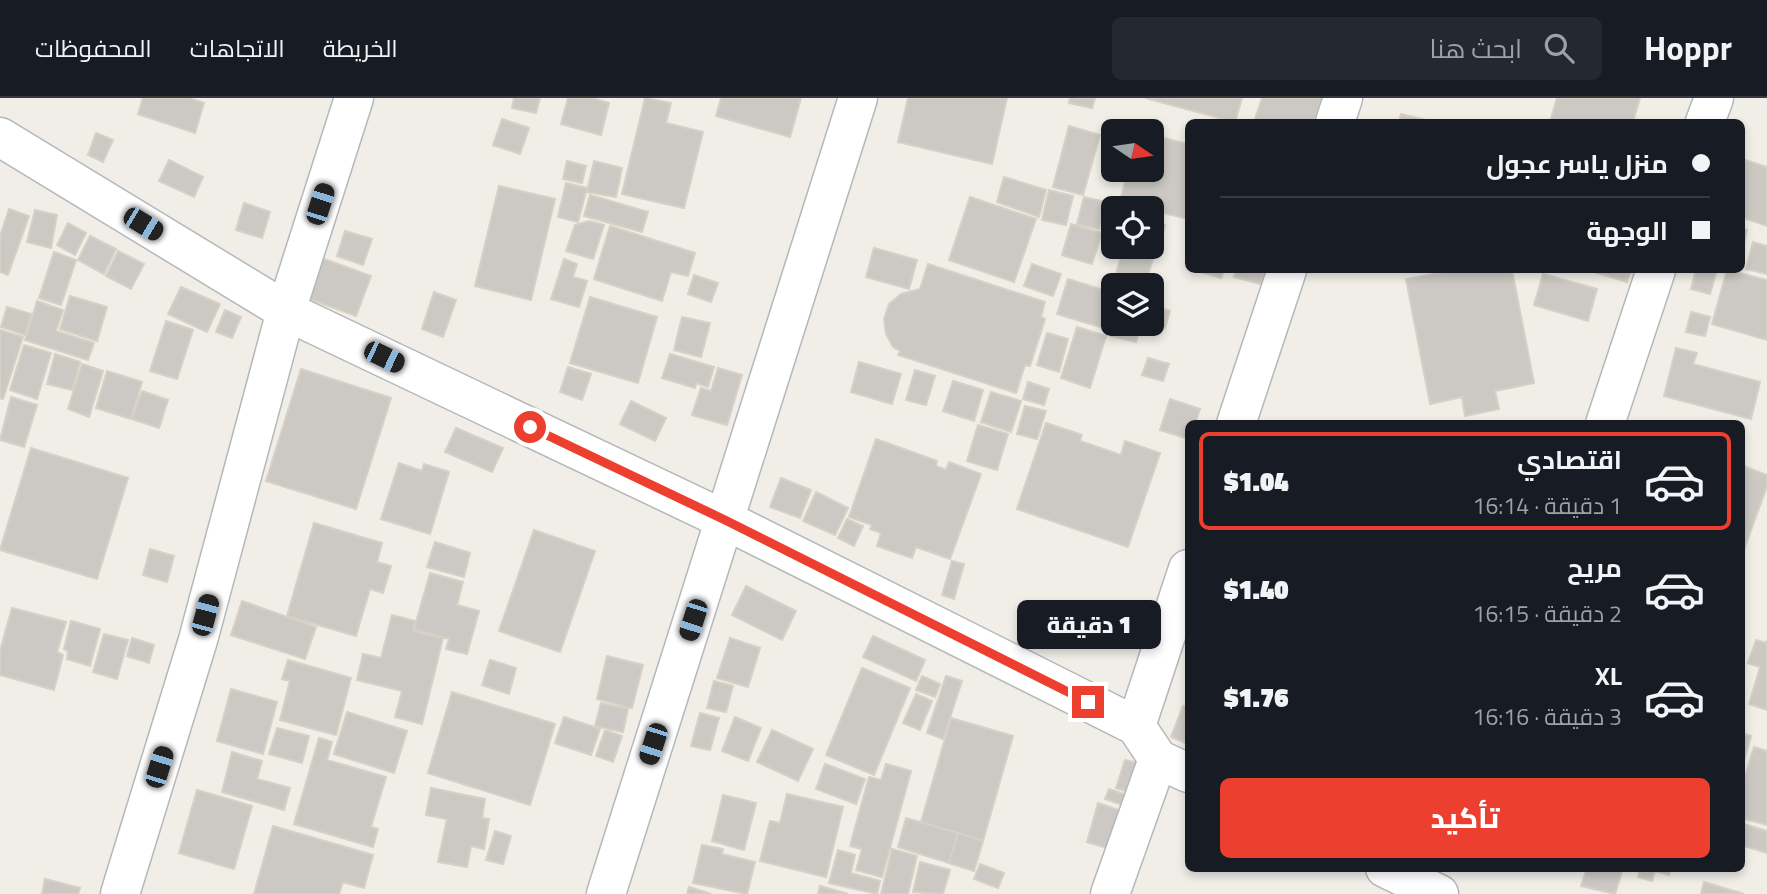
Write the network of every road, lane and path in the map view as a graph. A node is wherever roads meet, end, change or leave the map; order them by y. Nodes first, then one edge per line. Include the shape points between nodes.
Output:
1 (354, 98) edge
2 (858, 98) edge
3 (1343, 98) edge
4 (1714, 98) edge
5 (1336, 119) edge
6 (1707, 119) edge
7 (0, 137) edge
8 (1286, 273) edge
9 (1655, 273) edge
10 (286, 311) junction
11 (1237, 420) edge
12 (1606, 420) edge
13 (725, 520) junction
14 (1185, 578) edge
15 (1136, 726) junction
16 (1173, 766) edge
17 (1393, 872) edge
18 (120, 894) edge
19 (606, 894) edge
20 (1110, 894) edge
21 (1439, 894) edge

1 - 10 street
2 - 13 street
3 - 5 street
4 - 6 street
7 - 10 street
8 - 11 street
9 - 12 street
10 - 13 street
10 - 18 street via 198,640
13 - 15 street
13 - 19 street
14 - 15 street
15 - 16 street
16 - 20 street
17 - 21 street

